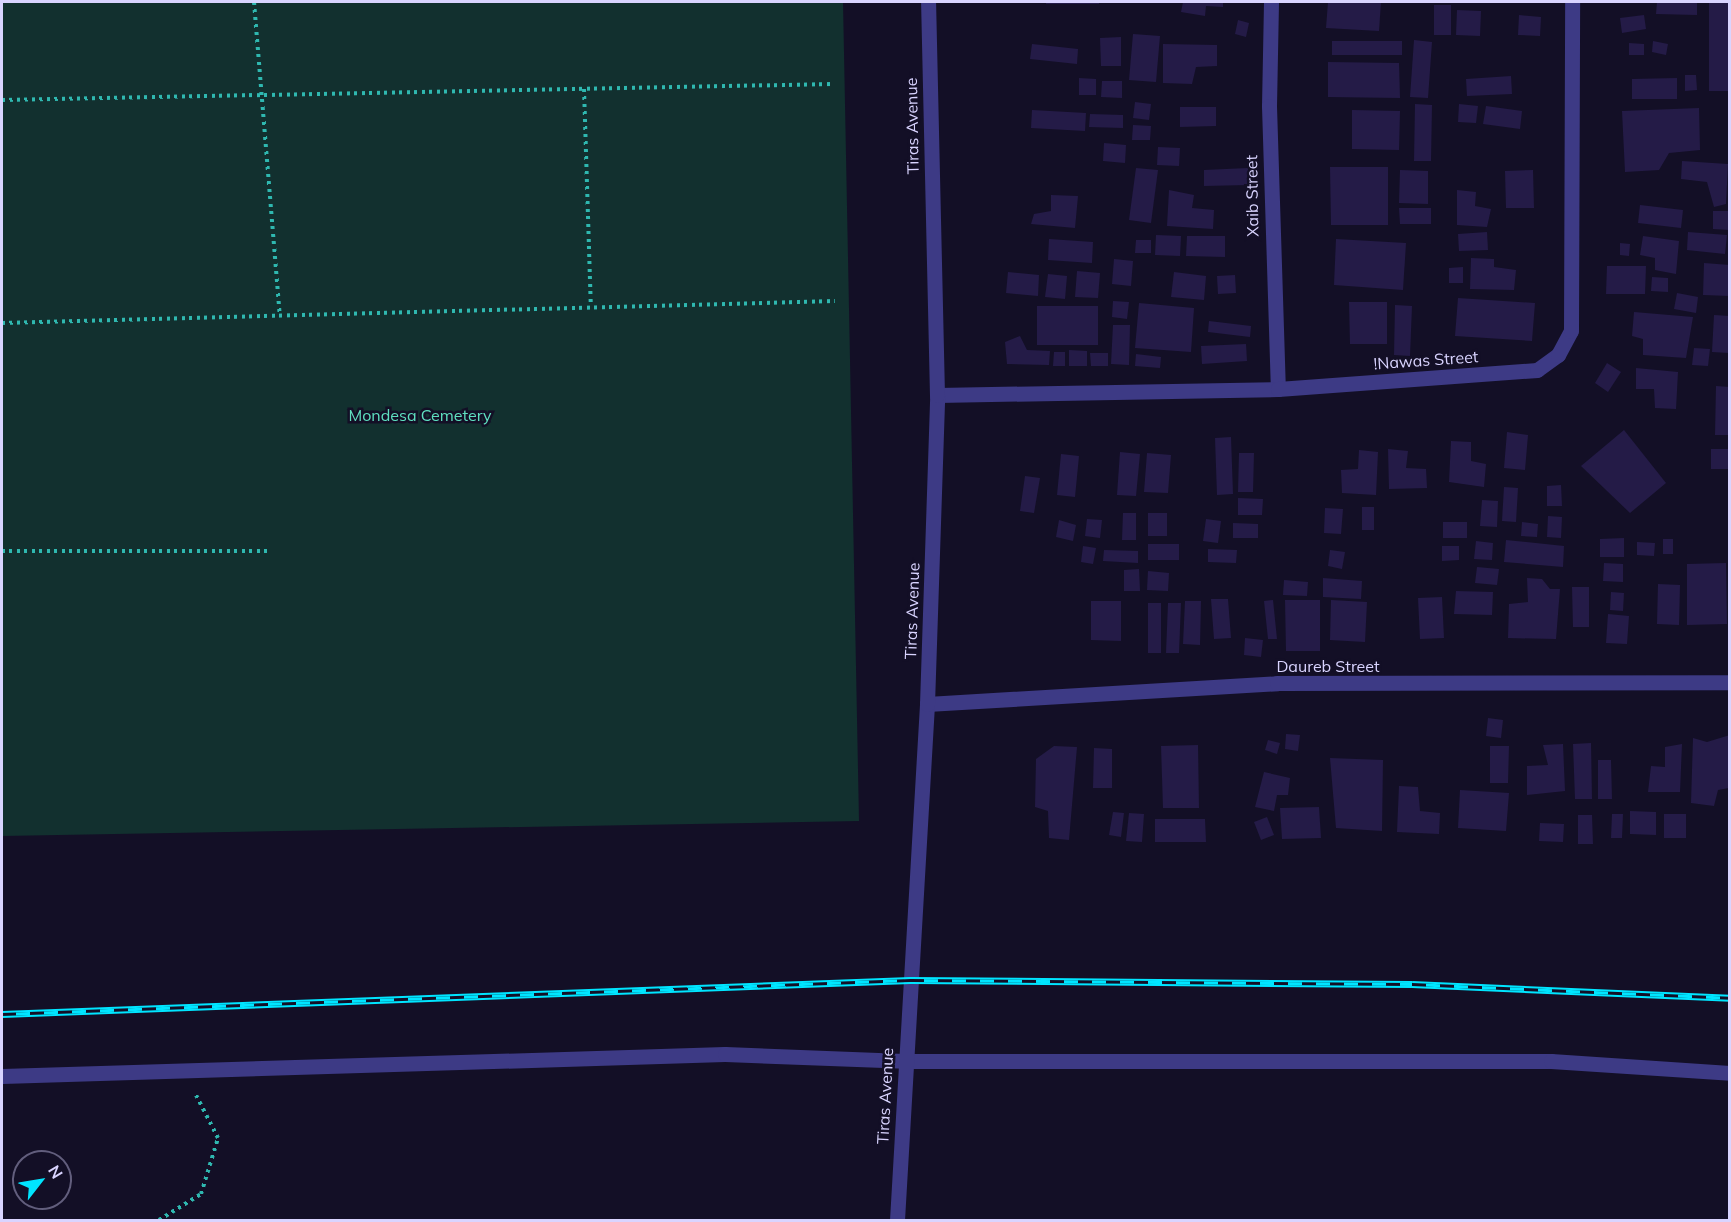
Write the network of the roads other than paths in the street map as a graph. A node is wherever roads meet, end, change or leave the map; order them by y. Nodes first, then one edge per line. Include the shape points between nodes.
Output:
1 (927, 2) edge
2 (1271, 2) edge
3 (1572, 2) edge
4 (1278, 389) junction
5 (937, 395) junction
6 (1730, 682) edge
7 (927, 704) junction
8 (904, 1062) junction
9 (1730, 1072) edge
10 (2, 1076) edge
11 (897, 1221) edge

1 - 5 street, Tiras Avenue
2 - 4 street, Xaib Street via 1269,118
3 - 4 street, !Nawas Street via 1571,331 1558,355 1537,369
4 - 5 street, !Nawas Street
5 - 7 street, Tiras Avenue
6 - 7 street, Daureb Street via 1277,683
7 - 8 street, Tiras Avenue
8 - 9 street via 1551,1061
8 - 10 street via 724,1054
8 - 11 street, Tiras Avenue

